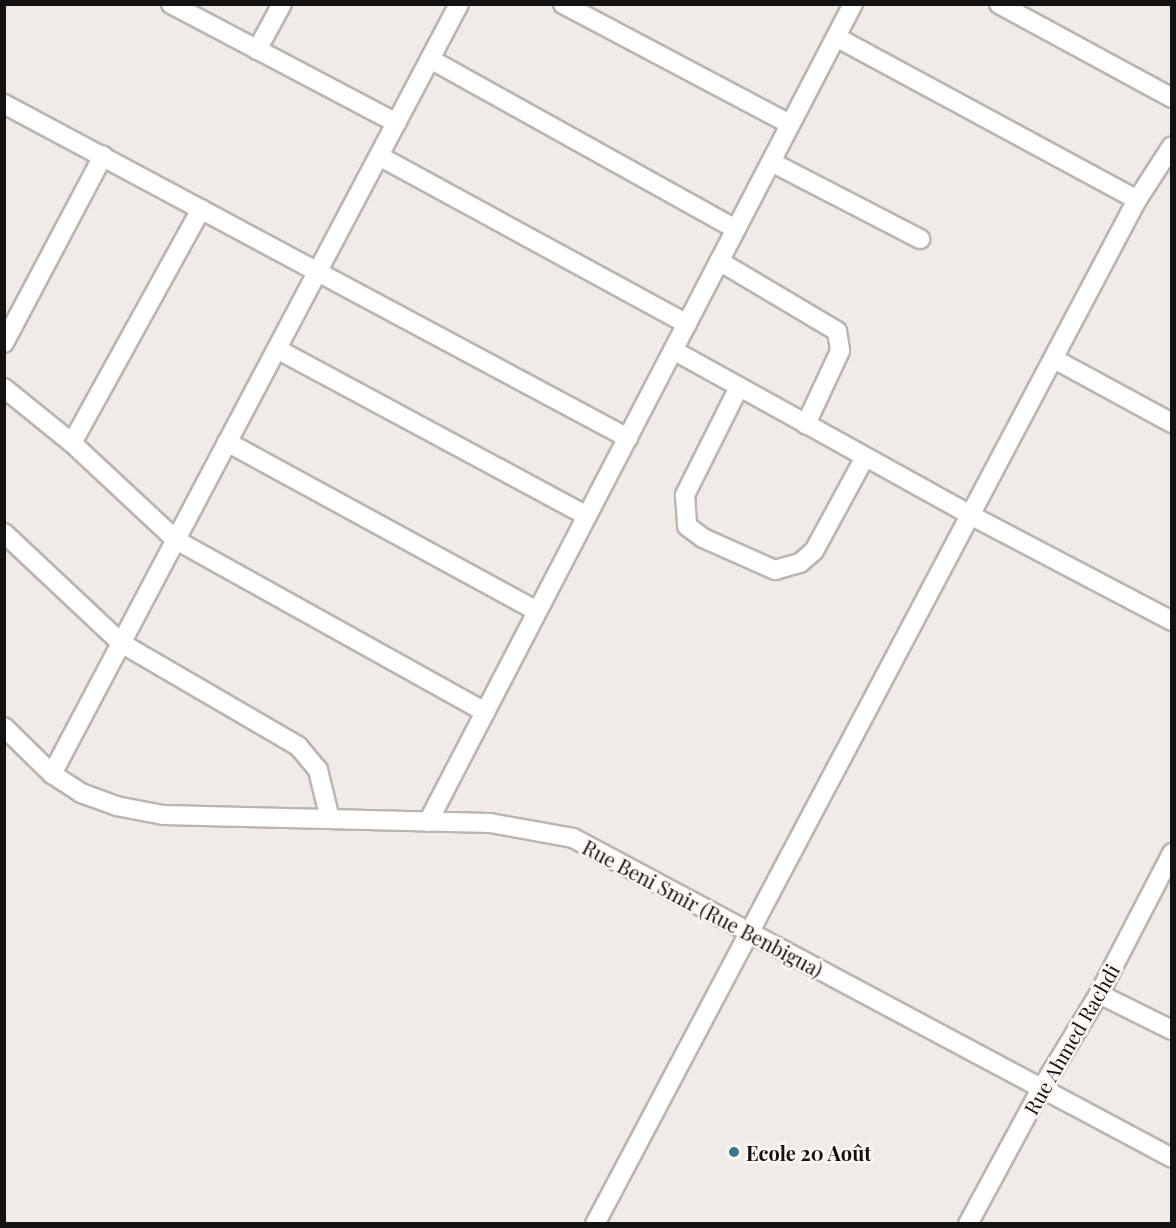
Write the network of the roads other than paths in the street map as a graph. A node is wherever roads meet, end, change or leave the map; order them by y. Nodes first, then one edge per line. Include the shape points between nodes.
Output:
1 (171, 4) edge
2 (282, 4) edge
3 (459, 4) edge
4 (562, 4) edge
5 (853, 4) edge
6 (999, 4) edge
7 (836, 37) junction
8 (257, 50) junction
9 (430, 59) junction
10 (1172, 98) edge
11 (6, 108) edge
12 (397, 123) junction
13 (790, 124) junction
14 (1172, 146) edge
15 (103, 156) junction
16 (379, 156) junction
17 (771, 162) junction
18 (1137, 200) junction
19 (201, 209) junction
20 (736, 229) junction
21 (920, 239) dead end
22 (719, 261) junction
23 (318, 272) junction
24 (687, 324) junction
25 (4, 343) edge
26 (277, 349) junction
27 (673, 350) junction
28 (1054, 359) junction
29 (739, 387) junction
30 (4, 388) edge
31 (1172, 423) edge
32 (806, 424) junction
33 (628, 438) junction
34 (227, 442) junction
35 (72, 443) junction
36 (865, 457) junction
37 (587, 516) junction
38 (972, 516) junction
39 (4, 533) edge
40 (176, 540) junction
41 (537, 611) junction
42 (1172, 621) edge
43 (121, 643) junction
44 (485, 712) junction
45 (4, 727) edge
46 (52, 774) junction
47 (330, 819) junction
48 (428, 822) junction
49 (1172, 853) edge
50 (1167, 873) edge
51 (749, 932) junction
52 (1100, 994) junction
53 (1172, 1030) edge
54 (1040, 1091) junction
55 (1172, 1158) edge
56 (595, 1224) edge
57 (968, 1224) edge

1 - 8 street
2 - 8 street
3 - 9 street
4 - 13 street
5 - 7 street
6 - 10 street
7 - 13 street
7 - 18 street
8 - 12 street
9 - 12 street
9 - 20 street
11 - 15 street
12 - 16 street
13 - 17 street
14 - 18 street
15 - 19 street
15 - 25 street
16 - 23 street
16 - 24 street
17 - 20 street
17 - 21 street
18 - 28 street
19 - 23 street
19 - 35 street
20 - 22 street
22 - 24 street
22 - 32 street via 837,331 840,351
23 - 26 street
23 - 33 street
24 - 27 street
26 - 34 street
26 - 37 street
27 - 29 street
27 - 33 street
28 - 31 street
28 - 38 street
29 - 32 street
29 - 36 street via 685,495 687,526 703,538 776,570 800,563 814,550
30 - 35 street
32 - 36 street
33 - 37 street
34 - 40 street
34 - 41 street
35 - 40 street
36 - 38 street
37 - 41 street
38 - 42 street
38 - 51 street
39 - 43 street
40 - 43 street
40 - 44 street
41 - 44 street
43 - 46 street
43 - 47 street via 298,746 318,770
44 - 48 street
45 - 46 street, Rue Beni Smir (Rue Benbigua)
46 - 47 street, Rue Beni Smir (Rue Benbigua) via 81,793 116,806 163,815
47 - 48 street, Rue Beni Smir (Rue Benbigua)
48 - 51 street, Rue Beni Smir (Rue Benbigua) via 490,823 573,838
49 - 50 street, Rue Ahmed Rachdi
50 - 52 street, Rue Ahmed Rachdi
51 - 54 street, Rue Beni Smir (Rue Benbigua)
51 - 56 street
52 - 53 street
52 - 54 street, Rue Ahmed Rachdi
54 - 55 street, Rue Beni Smir (Rue Benbigua)
54 - 57 street, Rue Ahmed Rachdi

